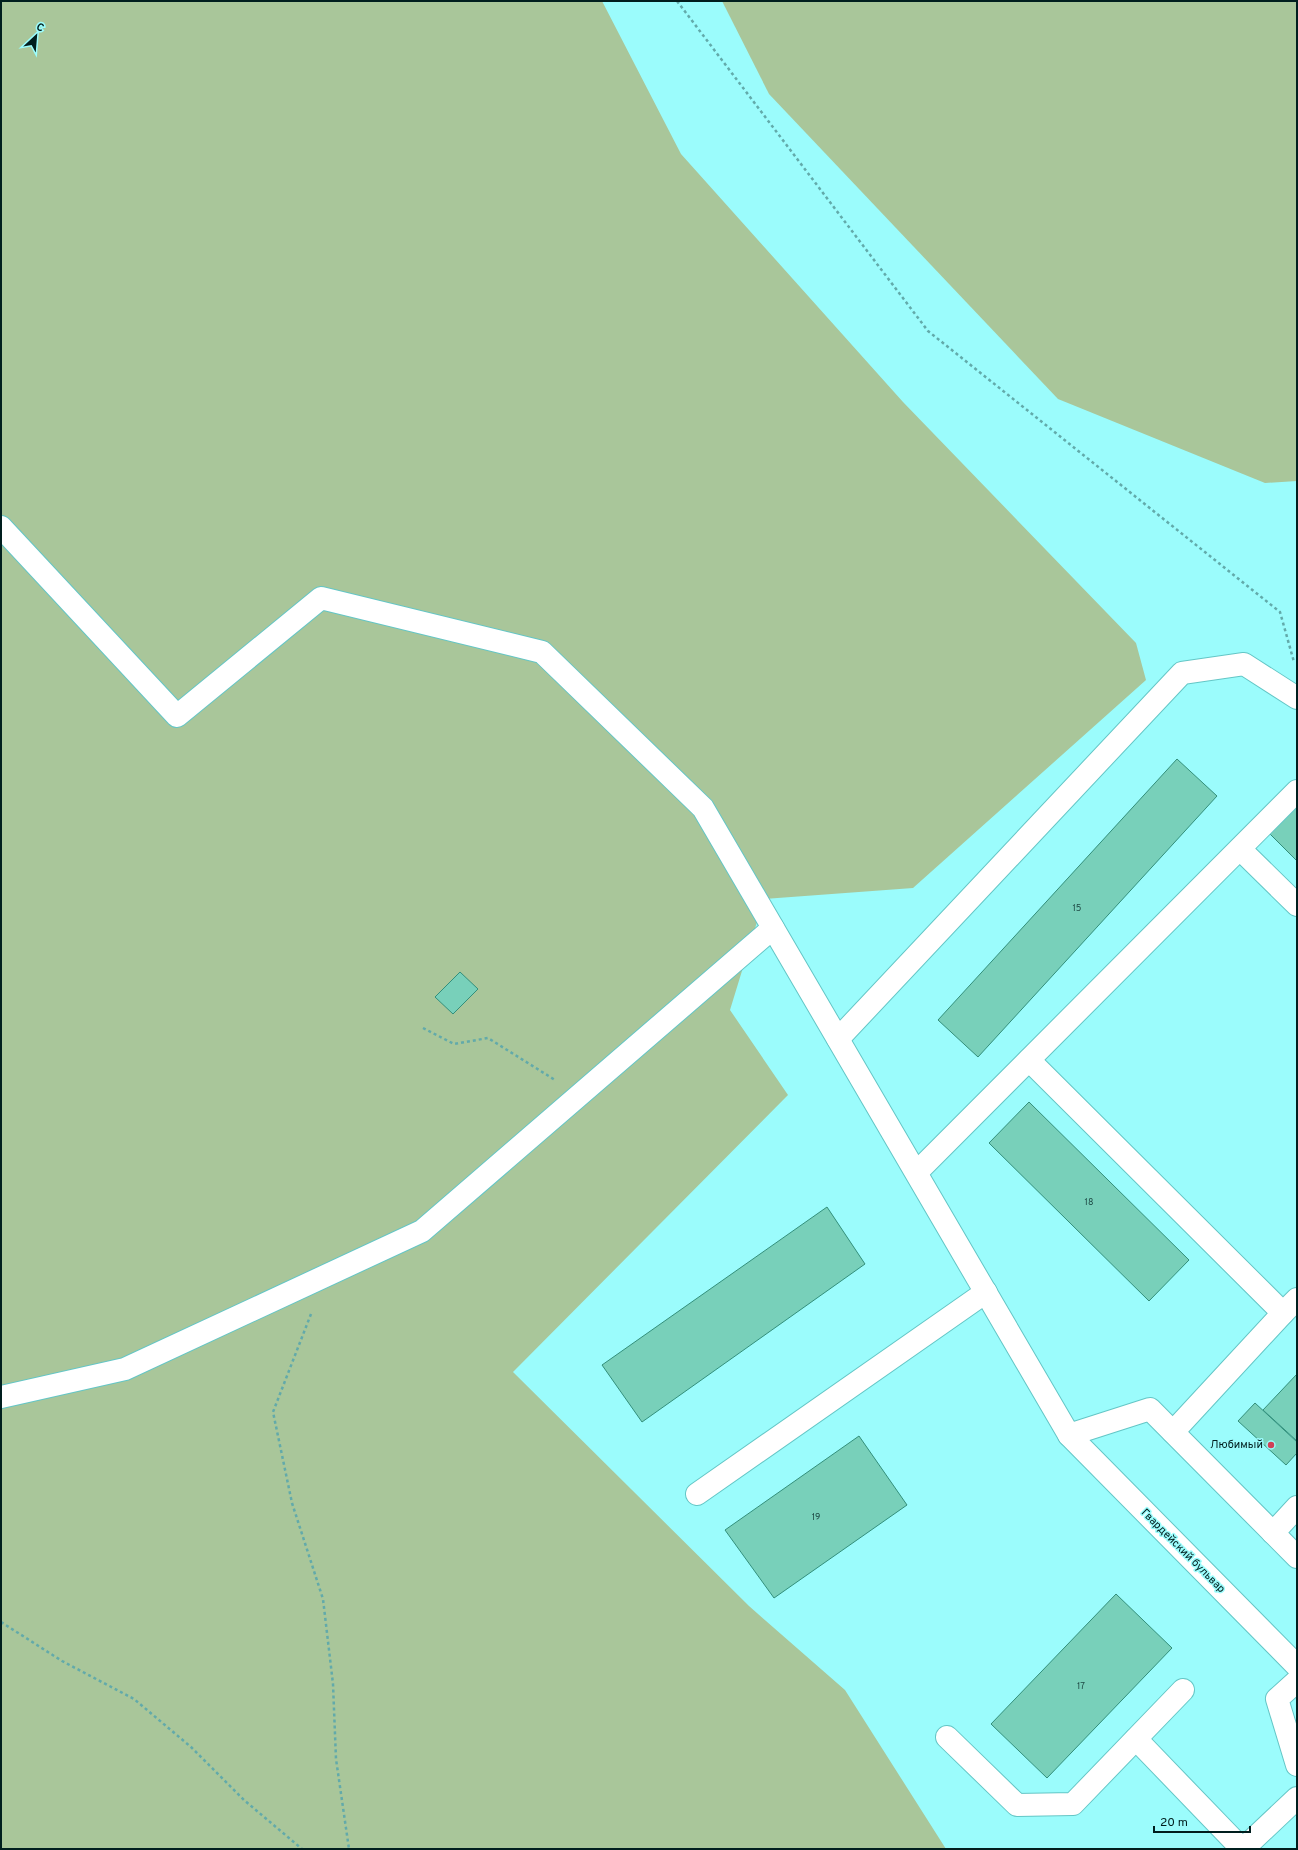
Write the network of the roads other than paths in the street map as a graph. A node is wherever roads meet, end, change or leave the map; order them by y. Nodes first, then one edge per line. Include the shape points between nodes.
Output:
1 (1, 528) edge
2 (1297, 698) edge
3 (1297, 791) edge
4 (1240, 849) junction
5 (1297, 905) edge
6 (773, 928) junction
7 (838, 1039) junction
8 (1029, 1060) junction
9 (917, 1172) junction
10 (986, 1292) junction
11 (1290, 1306) edge
12 (1, 1397) edge
13 (1173, 1432) junction
14 (1069, 1435) junction
15 (697, 1494) dead end
16 (1297, 1507) edge
17 (1273, 1533) junction
18 (1297, 1557) edge
19 (1297, 1666) edge
20 (1297, 1681) edge
21 (1183, 1690) dead end
22 (947, 1737) dead end
23 (1136, 1739) junction
24 (1297, 1765) edge
25 (1297, 1798) edge
26 (1243, 1849) edge

1 - 6 street, Гвардейский бульвар via 177,716 322,598 542,652 703,808
2 - 7 street via 1244,664 1182,673
3 - 4 street
4 - 5 street
4 - 8 street
6 - 7 street, Гвардейский бульвар
6 - 12 street via 422,1231 125,1369
7 - 9 street, Гвардейский бульвар
8 - 9 street
8 - 11 street
9 - 10 street, Гвардейский бульвар
10 - 14 street, Гвардейский бульвар
10 - 15 street
11 - 13 street
13 - 14 street via 1150,1409
13 - 17 street
14 - 19 street, Гвардейский бульвар
16 - 17 street
17 - 18 street
20 - 24 street via 1277,1698
21 - 23 street
22 - 23 street via 1017,1805 1073,1804
23 - 26 street
25 - 26 street

